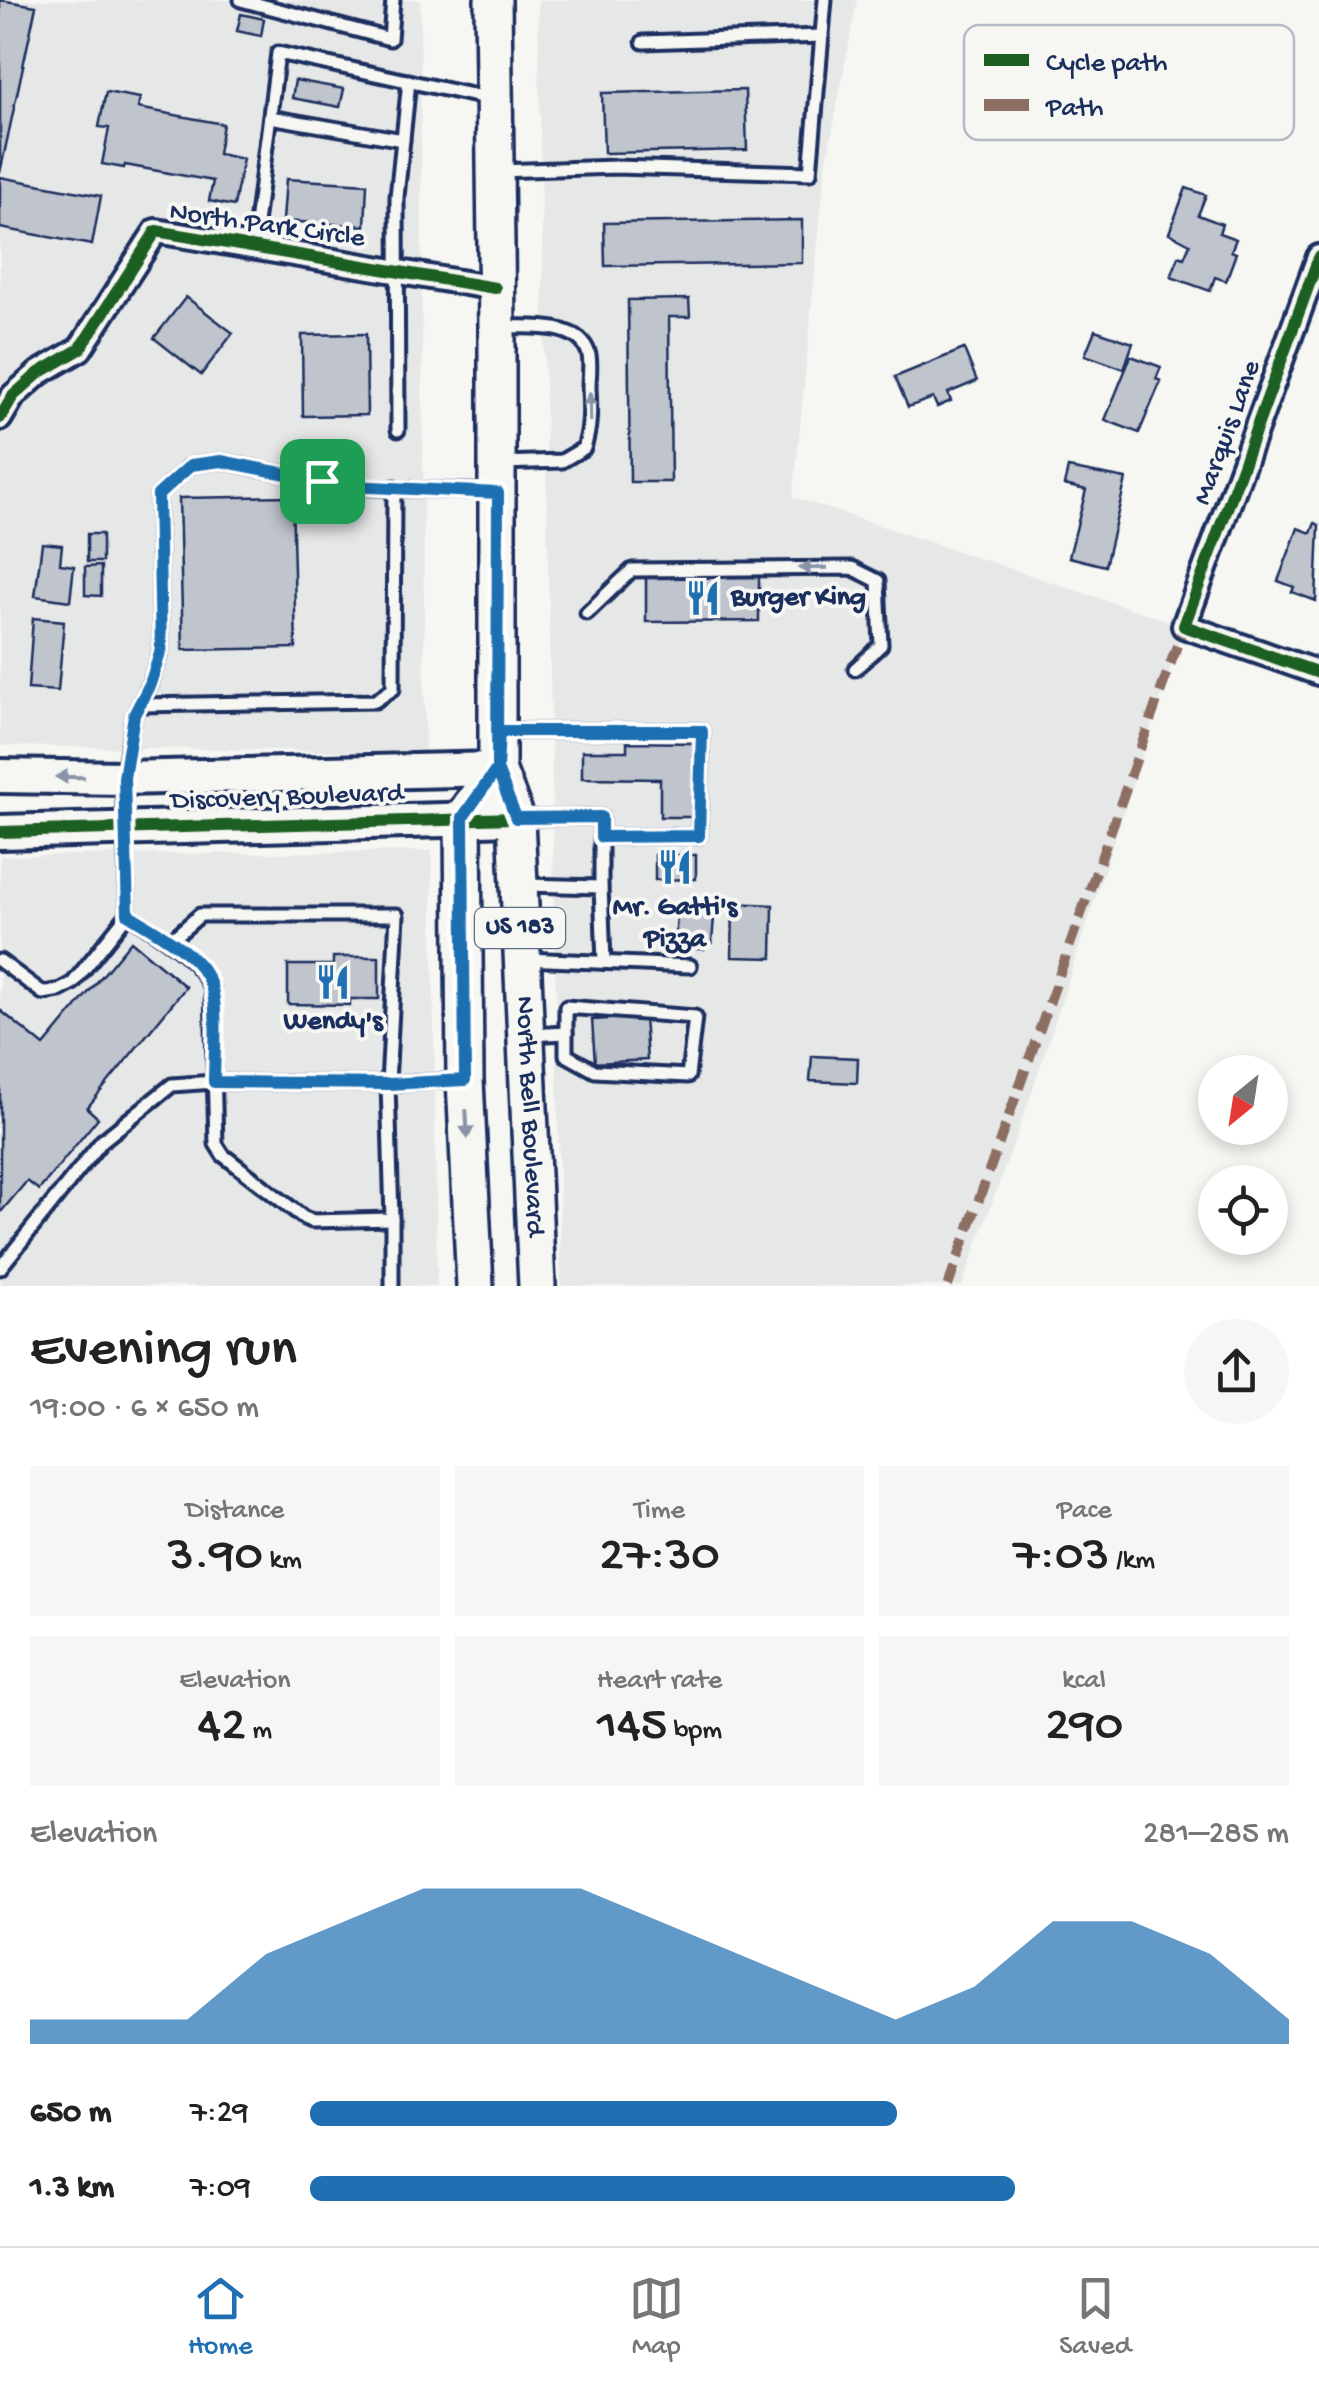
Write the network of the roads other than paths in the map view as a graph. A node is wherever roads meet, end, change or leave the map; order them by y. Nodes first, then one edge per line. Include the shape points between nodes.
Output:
1 (241, 0) edge
2 (393, 0) edge
3 (492, 0) edge
4 (825, 0) edge
5 (822, 36) junction
6 (642, 42) dead end
7 (409, 81) junction
8 (494, 100) junction
9 (270, 117) junction
10 (403, 140) junction
11 (494, 171) junction
12 (254, 247) junction
13 (1319, 257) edge
14 (396, 270) junction
15 (495, 288) junction
16 (498, 327) junction
17 (0, 418) edge
18 (398, 430) dead end
19 (498, 478) junction
20 (394, 487) junction
21 (587, 614) dead end
22 (855, 668) dead end
23 (1319, 674) edge
24 (140, 705) junction
25 (499, 731) junction
26 (497, 769) junction
27 (0, 776) edge
28 (124, 778) junction
29 (463, 817) junction
30 (516, 818) junction
31 (126, 829) junction
32 (0, 832) edge
33 (601, 837) junction
34 (519, 885) junction
35 (601, 887) junction
36 (128, 914) junction
37 (169, 942) junction
38 (520, 959) junction
39 (0, 960) edge
40 (604, 962) junction
41 (690, 966) dead end
42 (566, 1033) junction
43 (525, 1035) junction
44 (465, 1080) junction
45 (214, 1082) junction
46 (388, 1084) junction
47 (392, 1219) junction
48 (0, 1268) edge
49 (392, 1286) edge
50 (474, 1286) edge
51 (537, 1286) edge

1 - 2 lane via 390,39
3 - 8 main road, North Bell Boulevard / US 183
4 - 5 lane
5 - 6 lane
5 - 11 lane via 810,173
7 - 8 lane
7 - 9 lane via 278,53
7 - 10 lane
8 - 11 main road, North Bell Boulevard / US 183
9 - 10 lane
9 - 12 lane
10 - 14 lane
11 - 15 main road, North Bell Boulevard / US 183
12 - 14 street, North Park Circle
12 - 17 street, North Park Circle via 156,231 80,350 39,373
13 - 23 street, Marquis Lane via 1184,626
14 - 15 street, North Park Circle
14 - 18 lane
15 - 16 main road, North Bell Boulevard / US 183
16 - 19 main road, North Bell Boulevard / US 183
19 -> 16 lane via 562,461 584,448 590,430 583,342 548,328
19 - 20 lane
19 - 25 main road, North Bell Boulevard / US 183
20 - 24 lane via 393,689 375,701
20 - 24 lane via 350,486 221,461 191,465 158,495 161,650
22 -> 21 lane via 881,645 878,580 852,568 632,570
24 - 28 lane via 127,740
25 - 26 main road, North Bell Boulevard / US 183
25 - 33 lane via 702,731 699,836
26 - 28 street, Discovery Boulevard
26 - 29 main road
26 - 30 main road, North Bell Boulevard / US 183
28 -> 27 street, Discovery Boulevard
28 - 31 lane
29 - 30 street, Discovery Boulevard
29 - 31 street, Discovery Boulevard
29 - 44 main road, North Bell Boulevard / US 183
30 - 33 lane via 601,817
30 - 34 main road, North Bell Boulevard / US 183
31 - 32 street, Discovery Boulevard
31 - 36 lane
33 - 35 lane
34 - 35 lane
34 - 38 main road, North Bell Boulevard / US 183
35 - 40 lane
36 - 37 lane
36 - 39 lane via 73,983 60,990 43,993
37 - 45 lane via 205,973 212,990
37 - 46 lane via 200,915 397,915
38 - 40 lane
38 - 43 main road, North Bell Boulevard / US 183
40 - 41 lane
42 - 42 lane via 566,1055 595,1071 688,1076 696,1017 566,1007
42 - 43 lane
43 - 51 main road, North Bell Boulevard / US 183
44 - 46 lane
44 -> 50 main road, North Bell Boulevard / US 183
45 - 46 lane
45 - 47 lane via 216,1144 223,1155 304,1218
45 - 48 lane via 172,1085 102,1141
46 - 47 lane
47 - 49 lane

